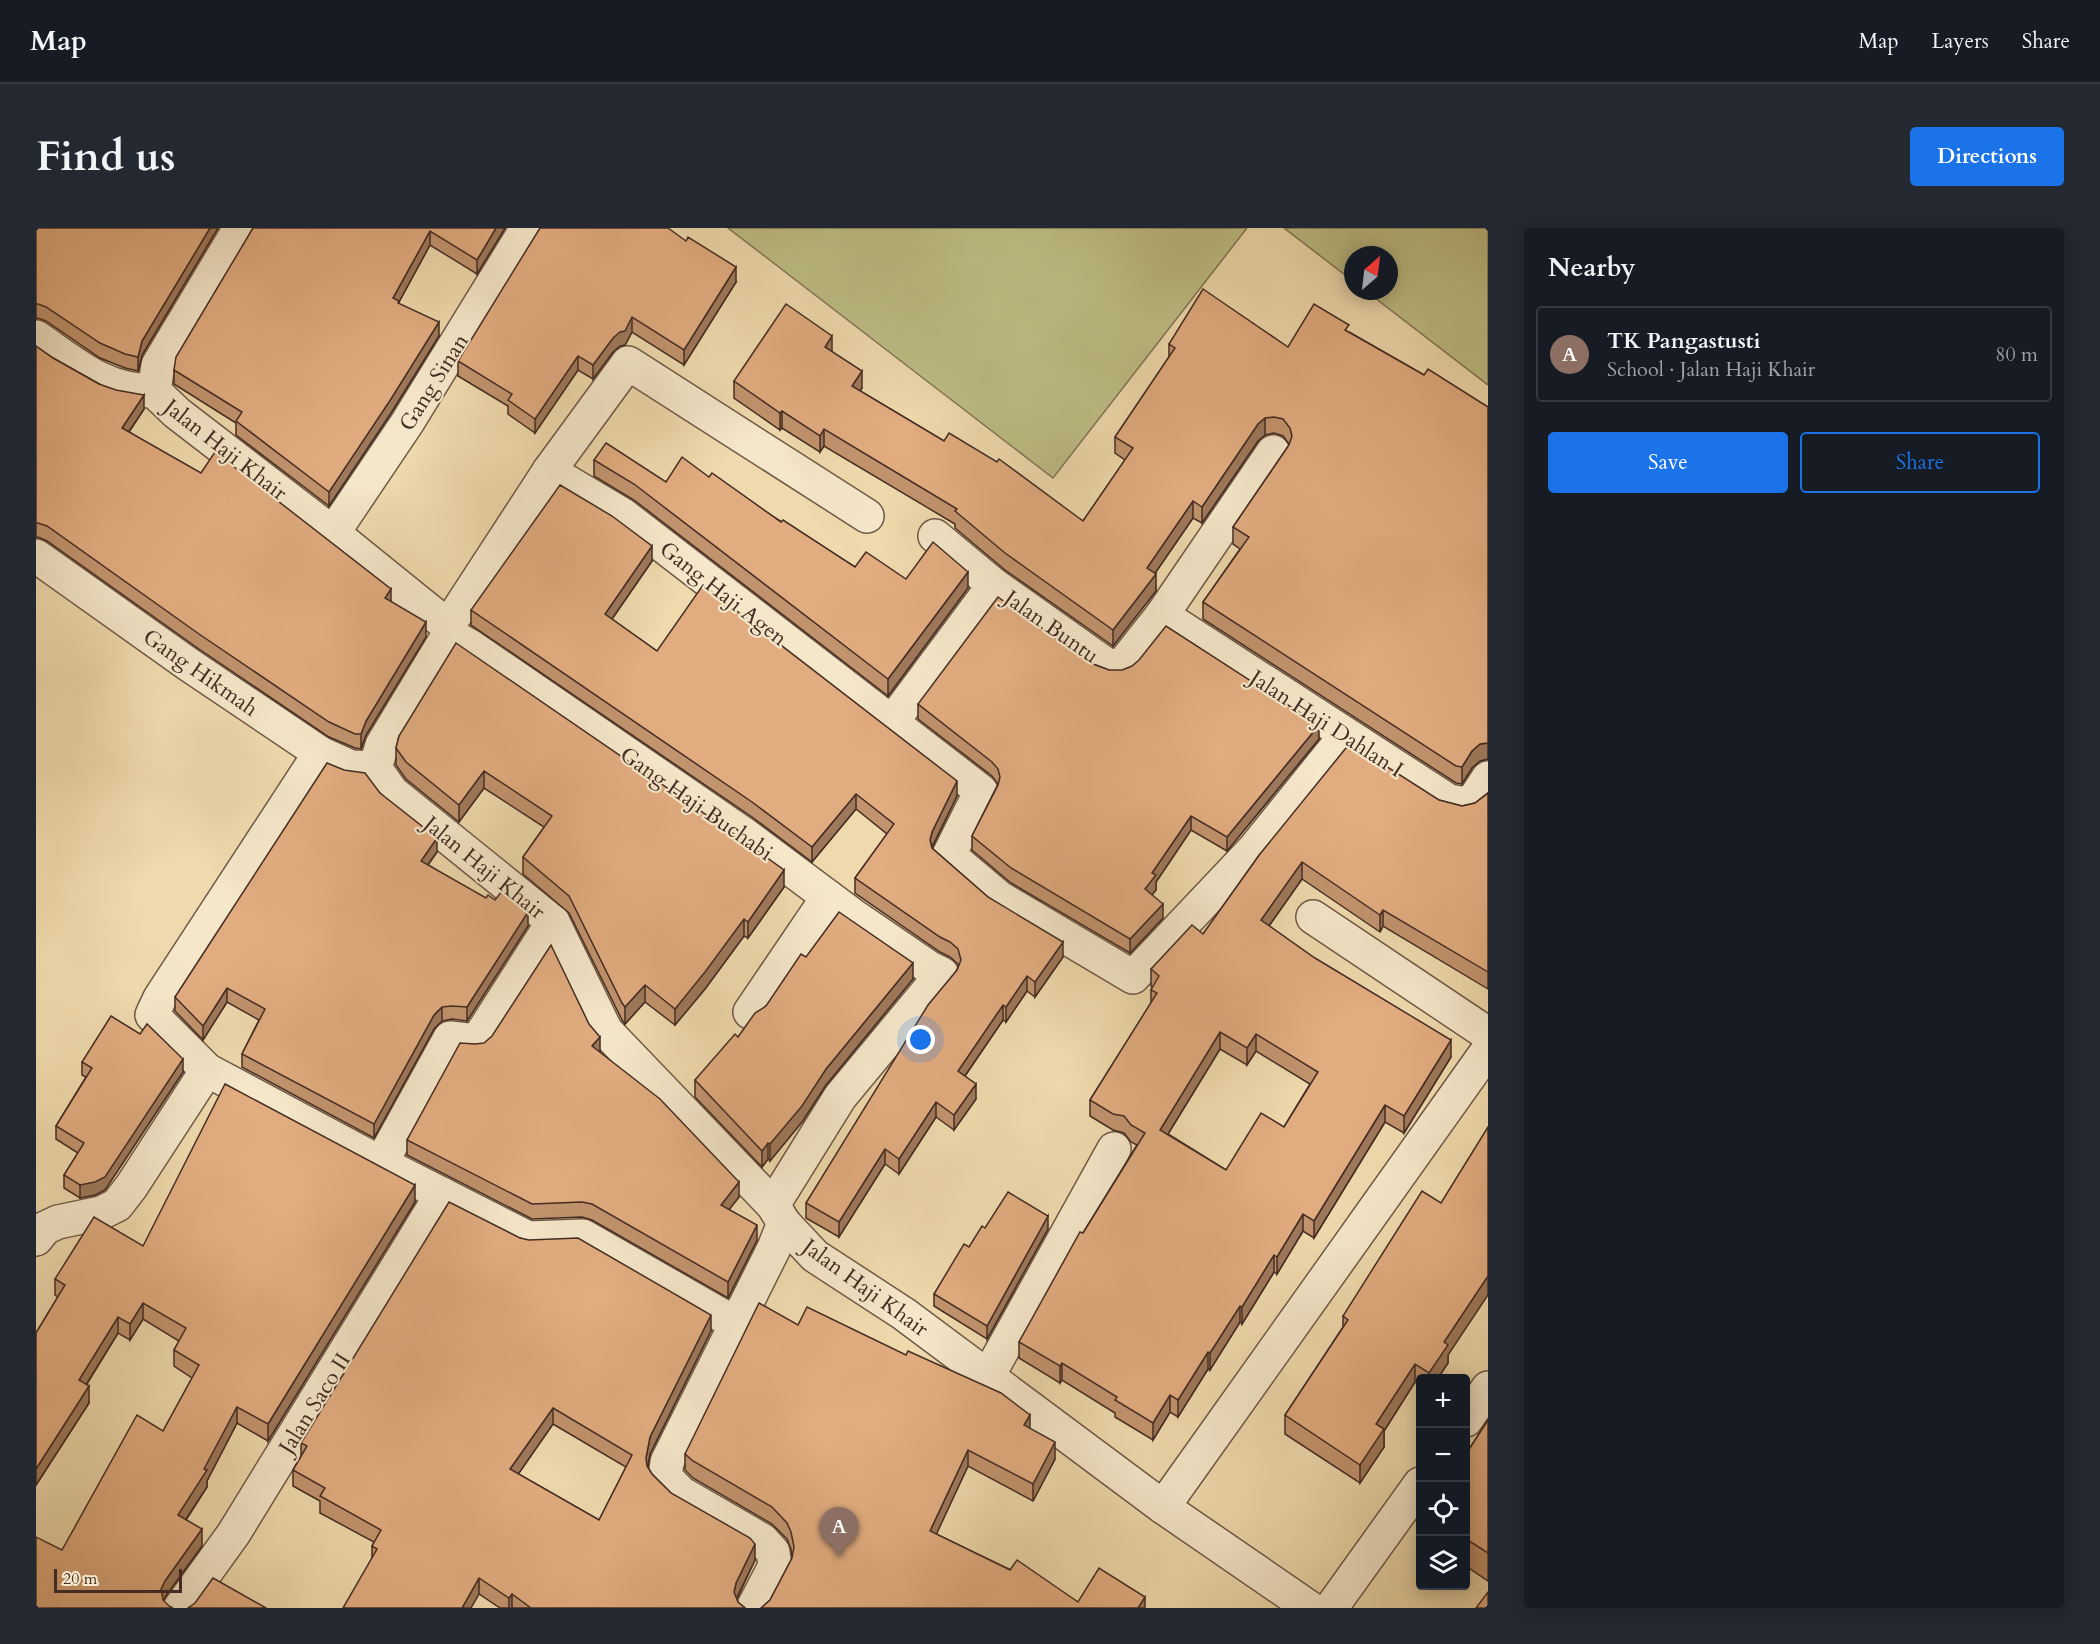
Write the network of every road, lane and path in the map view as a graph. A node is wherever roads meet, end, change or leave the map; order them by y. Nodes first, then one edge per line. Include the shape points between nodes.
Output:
1 (240, 228) edge
2 (528, 228) edge
3 (36, 337) edge
4 (154, 392) junction
5 (1273, 452) dead end
6 (549, 471) junction
7 (867, 516) dead end
8 (333, 533) junction
9 (935, 536) dead end
10 (36, 556) edge
11 (993, 585) junction
12 (1162, 615) junction
13 (448, 630) junction
14 (892, 722) junction
15 (1346, 735) junction
16 (320, 753) junction
17 (375, 768) junction
18 (1488, 778) edge
19 (828, 897) junction
20 (1313, 917) dead end
21 (553, 922) junction
22 (750, 1012) dead end
23 (1488, 1034) edge
24 (1488, 1050) edge
25 (207, 1070) junction
26 (1113, 1149) dead end
27 (381, 1163) junction
28 (442, 1194) junction
29 (778, 1214) junction
30 (36, 1239) edge
31 (735, 1323) junction
32 (988, 1376) junction
33 (1488, 1388) edge
34 (1470, 1414) edge
35 (1416, 1490) edge
36 (1163, 1507) junction
37 (180, 1608) edge
38 (753, 1608) edge
39 (1310, 1608) edge
40 (1331, 1608) edge

1 - 4 street, Jalan Haji Khair via 158,365
2 - 8 street, Gang Sinan via 407,423
3 - 4 street via 114,386
4 - 8 street, Jalan Haji Khair
5 - 12 street
6 - 7 street via 628,363
6 - 13 street
6 - 14 street, Gang Haji Agen via 623,515
8 - 13 street, Jalan Haji Khair
9 - 11 street, Jalan Buntu
10 - 16 street, Gang Hikmah
11 - 12 street, Jalan Buntu via 1115,667 1124,663
11 - 14 street
12 - 15 street, Jalan Haji Dahlan I
13 - 17 street via 382,746
13 - 19 street, Gang Haji Buchabi via 741,832
14 - 15 street, Gang Haji Agen via 981,791 949,855 1000,898 1133,977 1254,849
15 - 18 street, Jalan Haji Dahlan I via 1449,801 1465,804 1475,798
16 - 17 street, Gang Hikmah via 351,767
16 - 25 street via 152,1015
17 - 21 street, Jalan Haji Khair via 392,792
19 - 22 street
19 - 29 street, Gang Haji Buchabi via 942,974 840,1097
20 - 23 street
21 - 27 street via 477,1041 450,1038
21 - 29 street, Jalan Haji Khair via 606,1031
24 - 36 street
25 - 27 street
25 - 30 street via 117,1204 101,1213 58,1222 45,1228
26 - 32 street
27 - 28 street
28 - 31 street via 528,1238 583,1236
28 - 37 street, Jalan Saco II via 234,1533
29 - 31 street via 774,1248
29 - 32 street, Jalan Haji Khair via 815,1256 904,1314
31 - 38 street via 667,1462 665,1478 681,1493 762,1540 773,1552 775,1566
32 - 36 street, Jalan Haji Khair
33 - 34 street
35 - 40 street
36 - 39 street, Jalan Haji Khair

